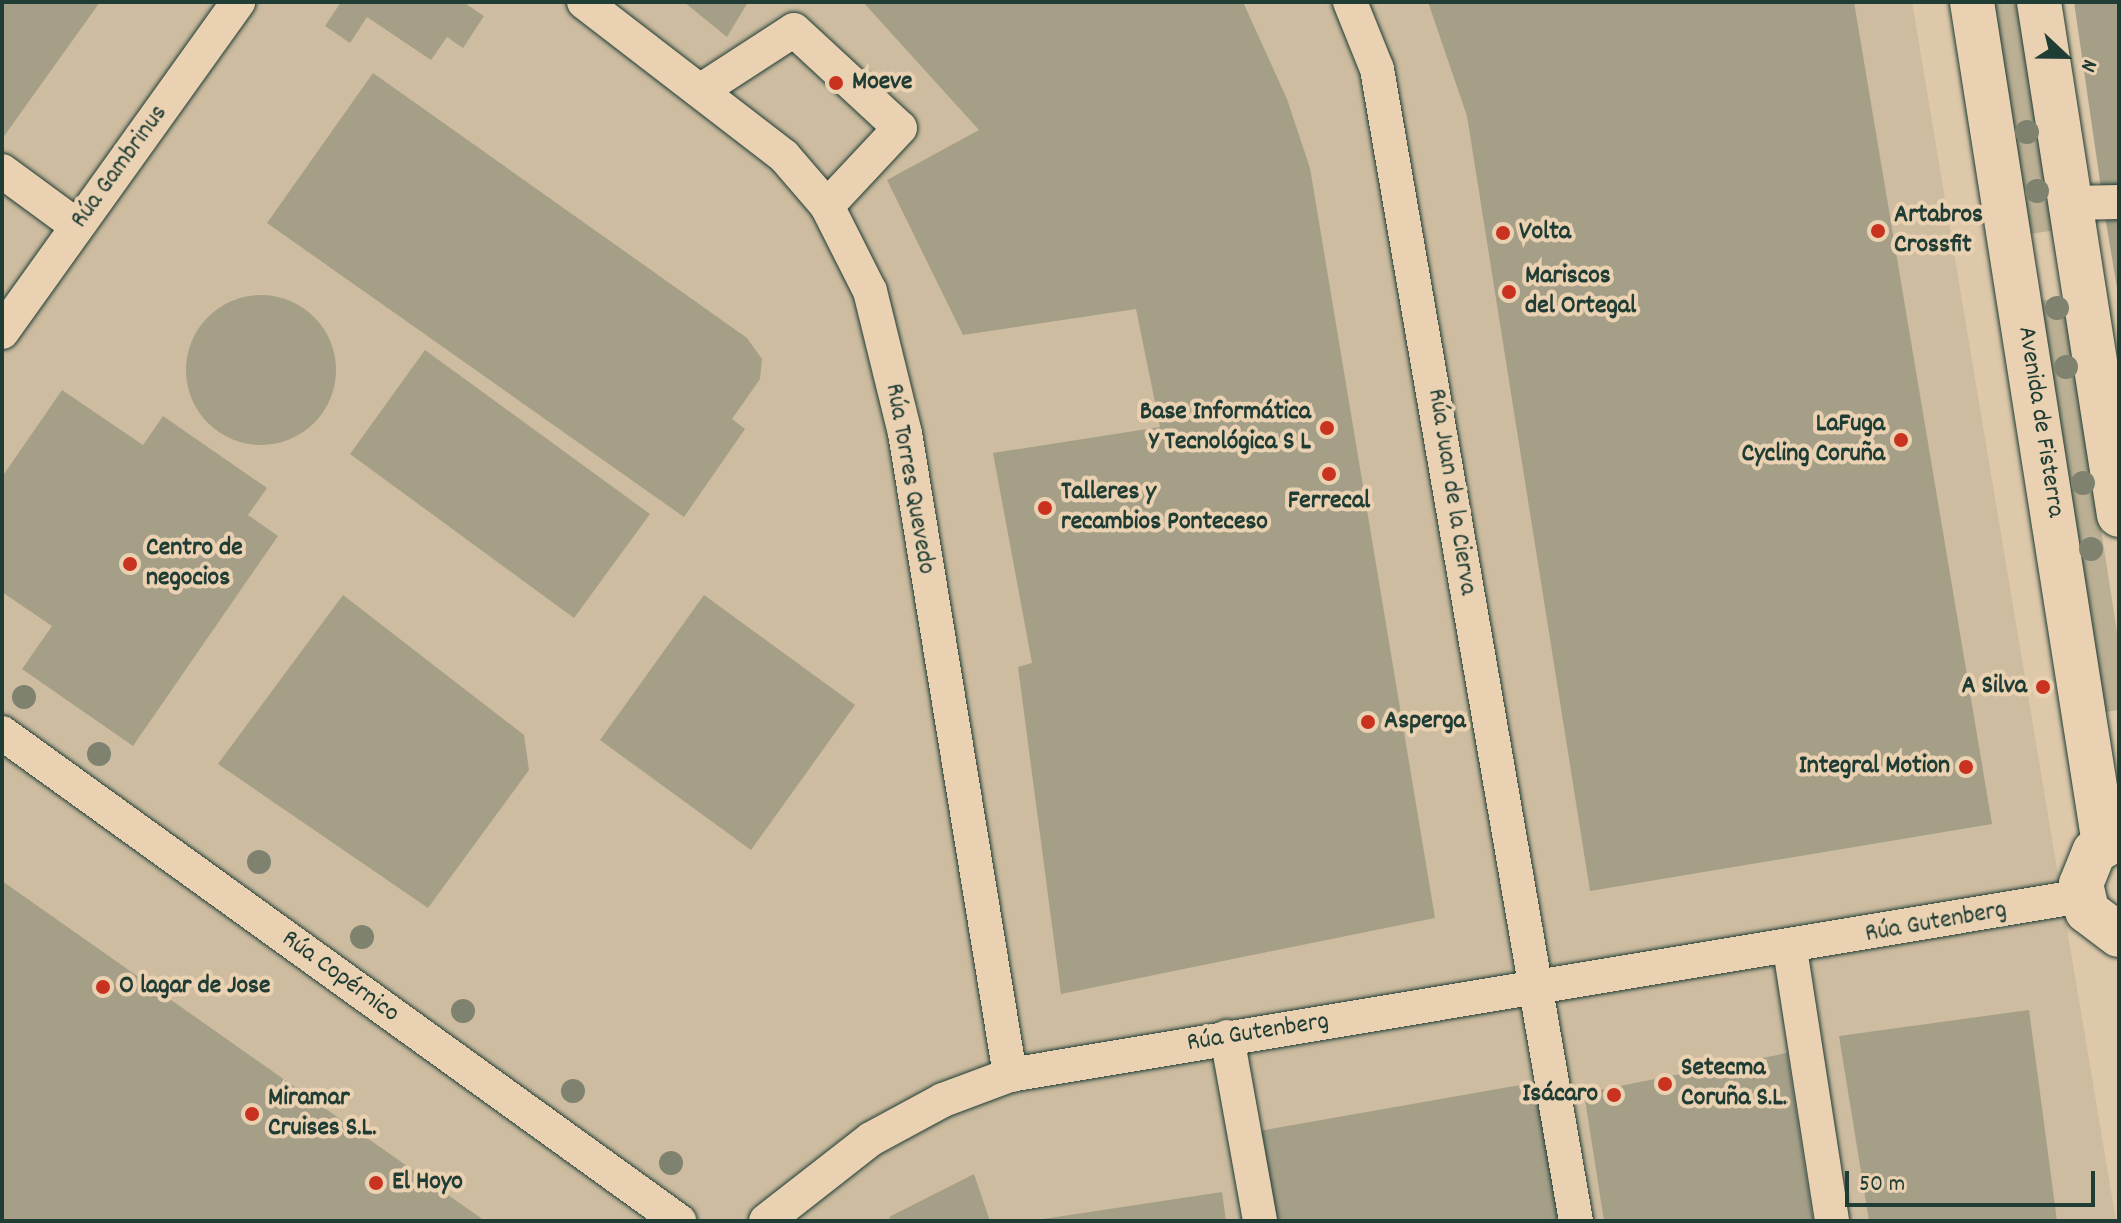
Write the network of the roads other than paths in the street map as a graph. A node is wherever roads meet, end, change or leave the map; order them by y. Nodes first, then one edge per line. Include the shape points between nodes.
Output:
1 (238, 2) edge
2 (584, 2) edge
3 (1350, 2) edge
4 (1972, 2) edge
5 (2039, 2) edge
6 (703, 89) junction
7 (2, 171) edge
8 (2119, 202) edge
9 (2071, 203) junction
10 (827, 206) junction
11 (77, 226) junction
12 (2, 332) edge
13 (2119, 515) edge
14 (2, 733) edge
15 (2111, 840) edge
16 (2082, 896) junction
17 (2119, 935) edge
18 (1790, 949) junction
19 (1536, 985) junction
20 (1227, 1037) junction
21 (1010, 1075) junction
22 (679, 1221) edge
23 (766, 1221) edge
24 (1260, 1221) edge
25 (1576, 1221) edge
26 (1832, 1221) edge

1 - 11 street, Rúa Gambrinus
2 - 6 street, Rúa Torres Quevedo
3 - 19 street, Rúa Juan de la Cierva via 1377,69
4 - 15 main road, Avenida de Fisterra
5 - 9 main road
6 - 10 street, Rúa Torres Quevedo via 784,156
6 - 10 street via 794,30 900,128
7 - 11 street
8 - 9 street
9 - 13 main road
10 - 21 street, Rúa Torres Quevedo via 870,291 905,433
11 - 12 street, Rúa Gambrinus
14 - 22 street, Rúa Copérnico
15 - 16 main road, Avenida de Fisterra via 2087,861
16 - 17 main road via 2097,924
16 - 18 street, Rúa Gutenberg
18 - 19 street, Rúa Gutenberg
18 - 26 street
19 - 20 street, Rúa Gutenberg
19 - 25 street, Rúa Juan de la Cierva
20 - 21 street, Rúa Gutenberg
20 - 24 street
21 - 23 street, Rúa Gutenberg via 943,1100 871,1139

